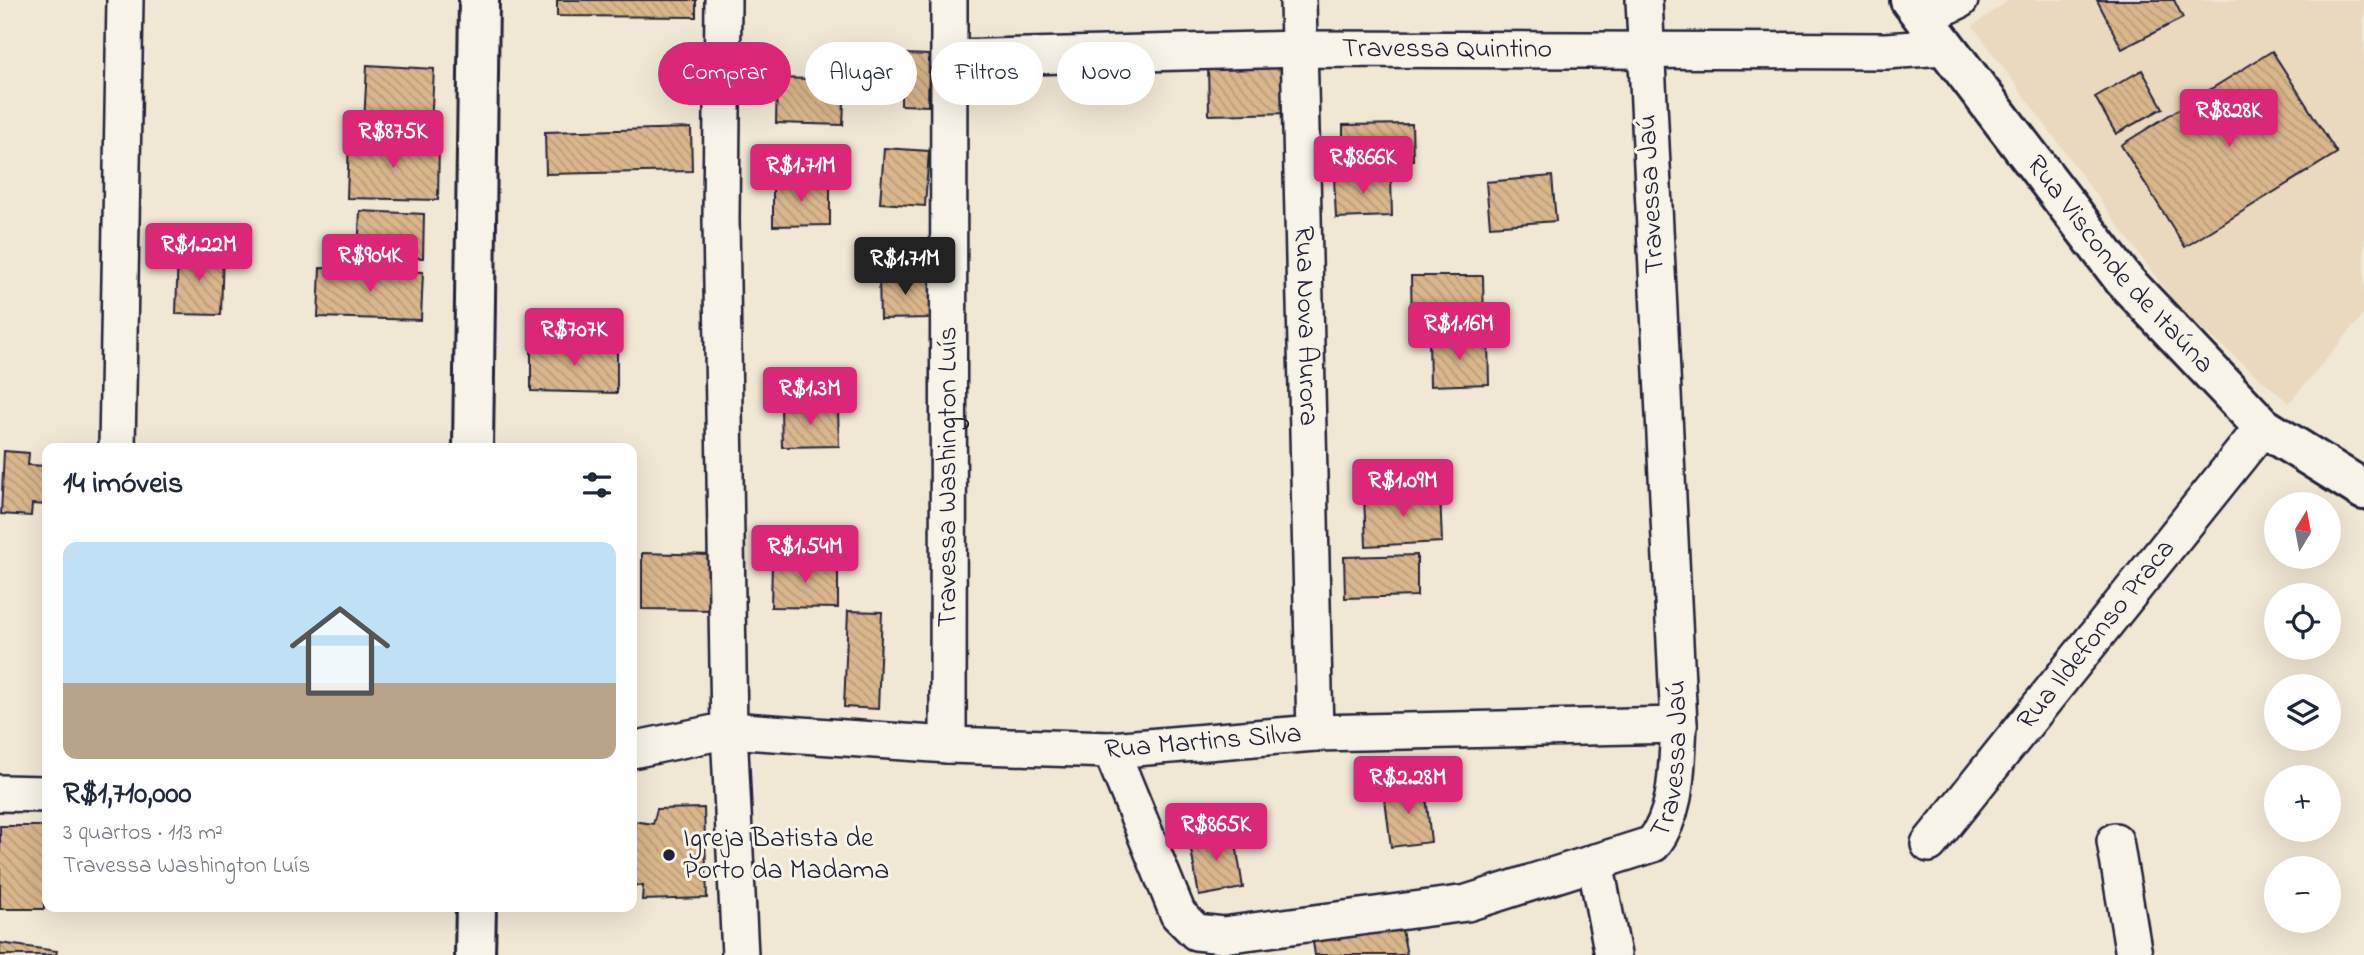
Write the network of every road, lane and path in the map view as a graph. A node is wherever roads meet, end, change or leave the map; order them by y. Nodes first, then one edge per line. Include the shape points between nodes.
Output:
1 (125, 0) edge
2 (479, 0) edge
3 (723, 0) edge
4 (949, 0) edge
5 (1298, 0) edge
6 (1644, 0) edge
7 (1960, 0) edge
8 (1926, 22) edge
9 (950, 42) edge
10 (1644, 48) junction
11 (1299, 49) junction
12 (1043, 56) edge
13 (950, 105) edge
14 (2263, 427) junction
15 (117, 443) edge
16 (473, 443) edge
17 (2364, 490) edge
18 (1679, 725) junction
19 (729, 730) junction
20 (1315, 733) junction
21 (948, 745) junction
22 (637, 749) edge
23 (1111, 750) junction
24 (0, 793) edge
25 (42, 793) edge
26 (2115, 841) dead end
27 (1929, 844) dead end
28 (1595, 862) junction
29 (476, 912) edge
30 (475, 955) edge
31 (740, 955) edge
32 (1613, 955) edge
33 (2134, 955) edge

1 - 15 street
2 - 16 main road
3 - 19 street
4 - 9 street, Travessa Washington Luís
5 - 11 street, Rua Nova Aurora
6 - 10 street, Travessa Jaú
7 - 8 street
8 - 10 street, Travessa Quintino via 1886,51
8 - 14 main road, Rua Visconde de Itaúna via 2124,280
10 - 11 street, Travessa Quintino
10 - 18 street, Travessa Jaú
11 - 12 street, Travessa Quintino
11 - 20 street, Rua Nova Aurora
13 - 21 street, Travessa Washington Luís
14 - 17 main road, Rua Visconde de Itaúna
14 - 27 street, Rua Ildefonso Praca
18 - 20 street, Rua Martins Silva
18 - 28 street, Travessa Jaú via 1666,827 1653,844
19 - 21 street, Rua Martins Silva
19 - 22 street, Rua Martins Silva
19 - 31 street
20 - 23 street, Rua Martins Silva
21 - 23 street, Rua Martins Silva
23 - 28 street, Travessa Jaú via 1178,914 1196,933 1223,935 1467,903
24 - 25 street
26 - 33 street
28 - 32 street
29 - 30 main road

